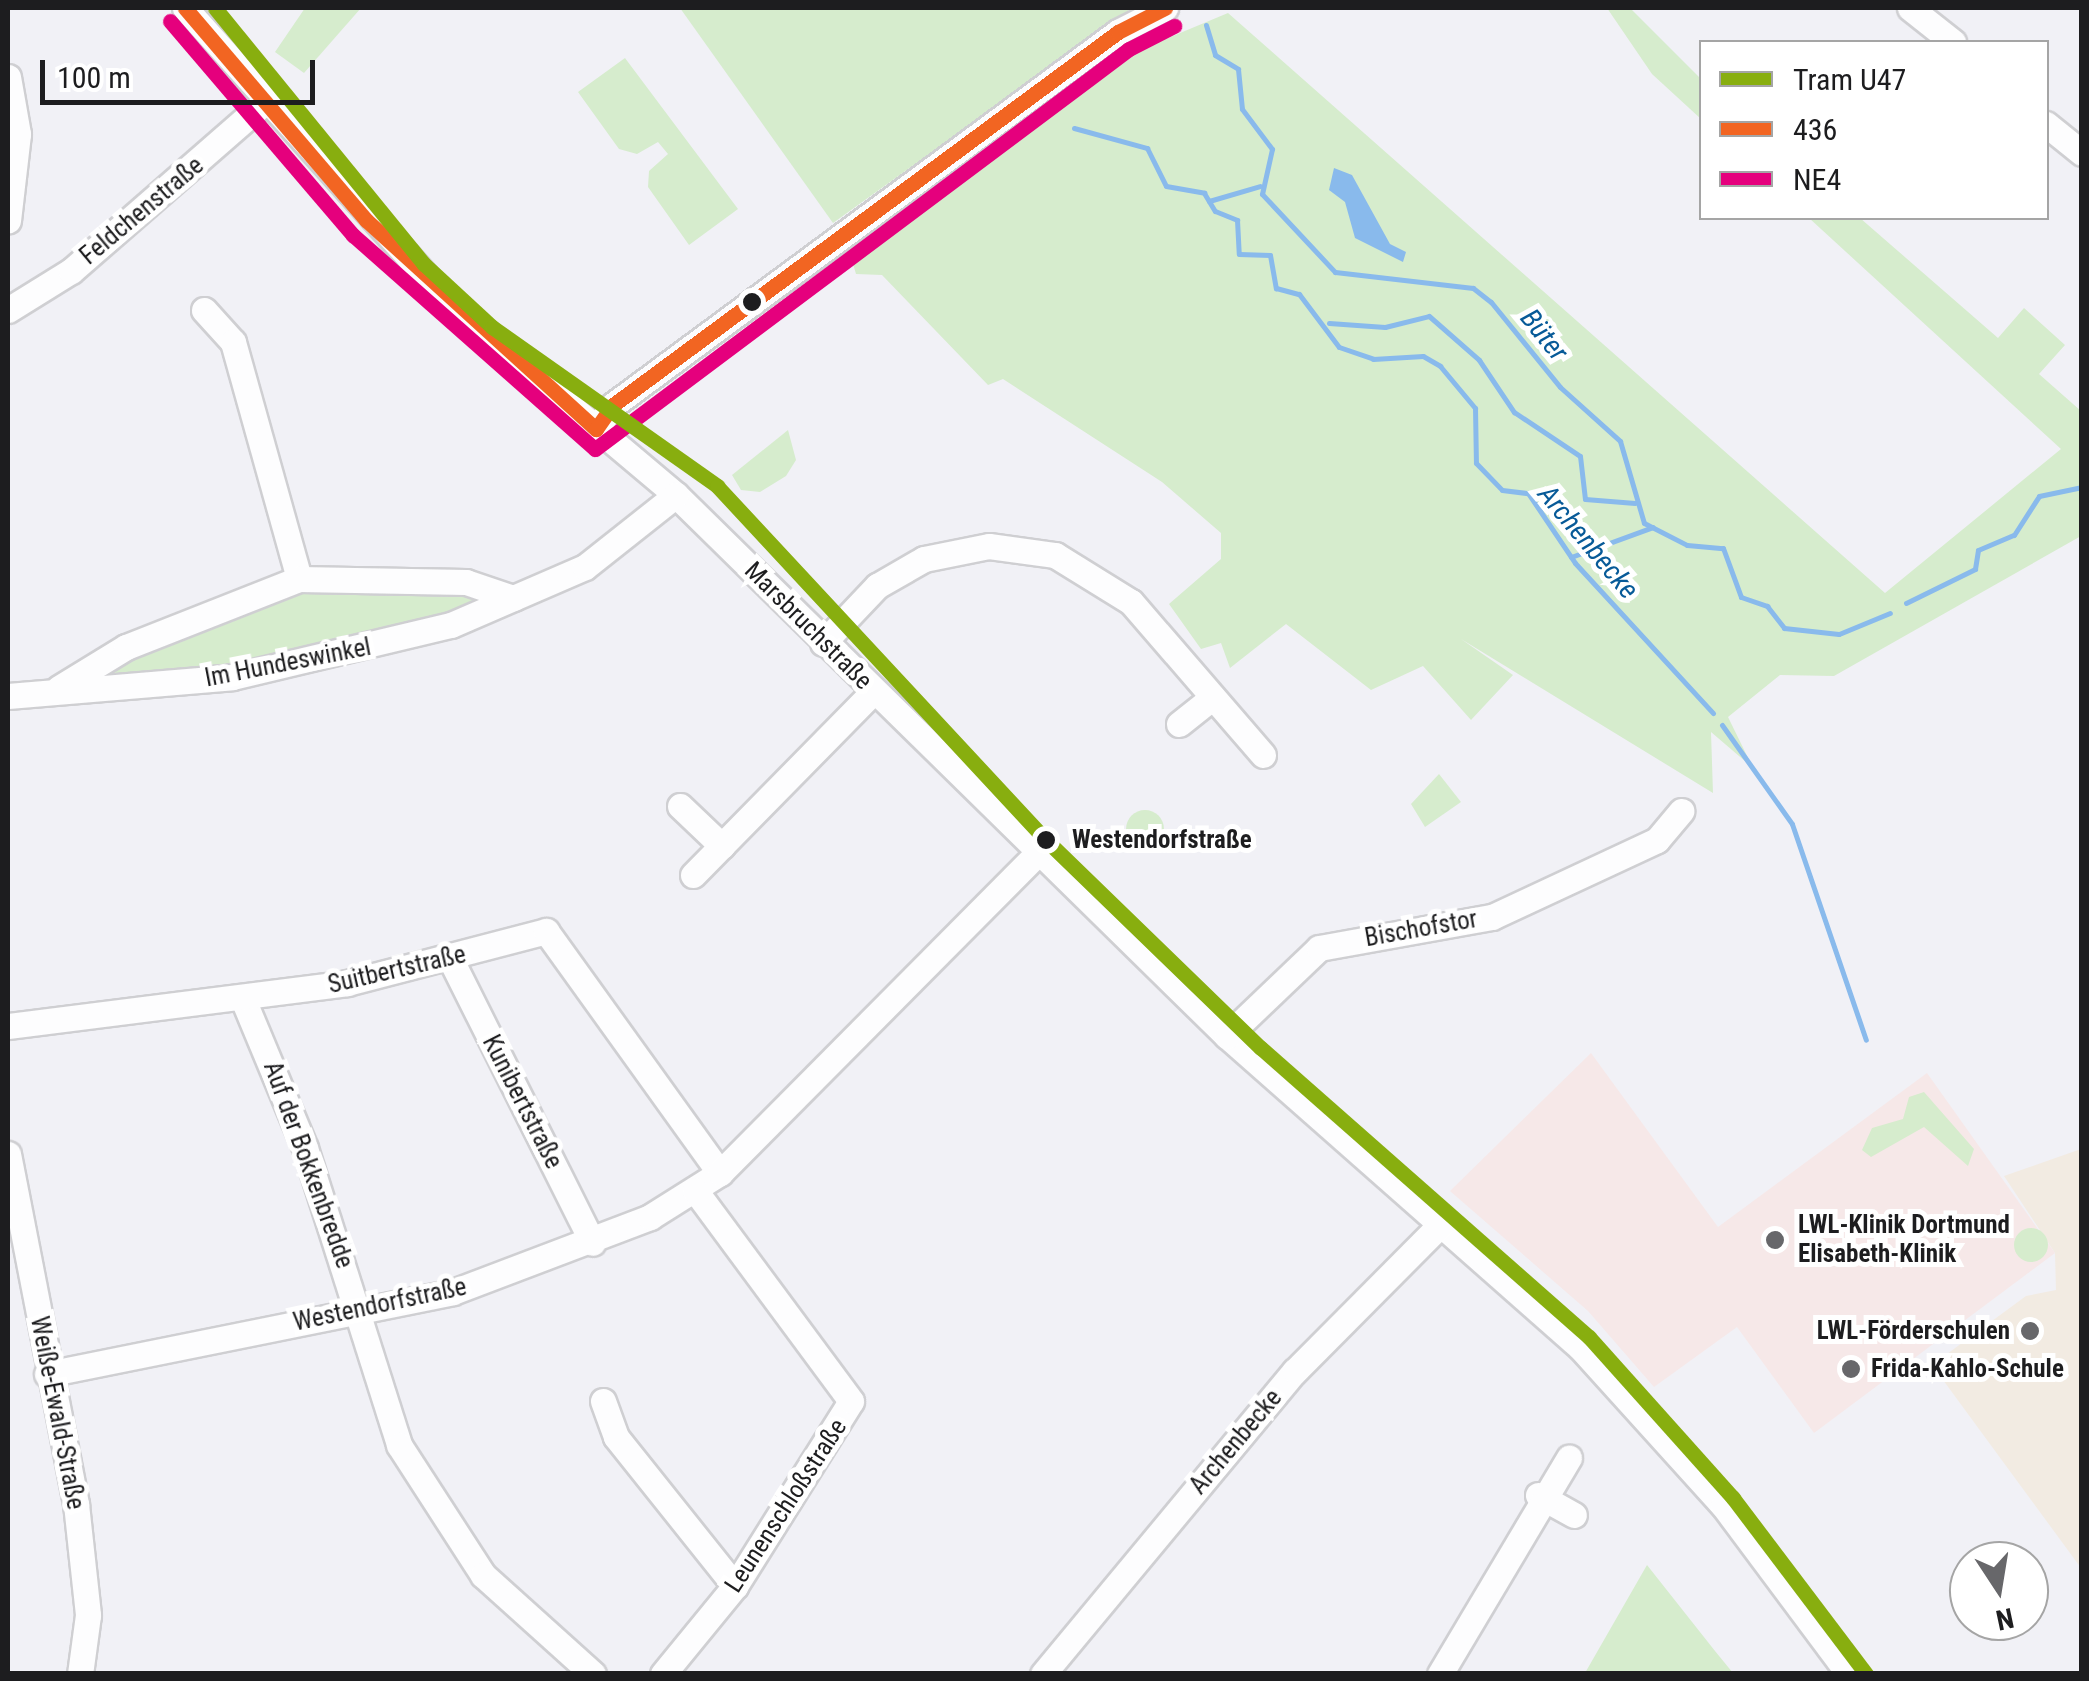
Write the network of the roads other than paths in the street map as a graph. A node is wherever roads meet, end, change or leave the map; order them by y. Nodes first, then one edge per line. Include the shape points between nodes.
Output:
1 (185, 8) edge
2 (1165, 8) edge
3 (1910, 8) edge
4 (1950, 40) edge
5 (8, 77) edge
6 (267, 100) junction
7 (2049, 126) edge
8 (2082, 153) edge
9 (8, 220) edge
10 (8, 310) edge
11 (204, 310) dead end
12 (596, 428) junction
13 (676, 495) junction
14 (299, 579) junction
15 (514, 598) junction
16 (823, 643) junction
17 (55, 690) junction
18 (874, 691) junction
19 (8, 696) edge
20 (1213, 697) junction
21 (1179, 724) dead end
22 (1263, 755) dead end
23 (680, 806) dead end
24 (1681, 811) dead end
25 (722, 846) junction
26 (1038, 853) junction
27 (693, 876) dead end
28 (452, 962) junction
29 (243, 999) junction
30 (8, 1026) edge
31 (1227, 1036) junction
32 (8, 1154) edge
33 (720, 1174) junction
34 (695, 1190) junction
35 (1442, 1223) junction
36 (592, 1242) junction
37 (360, 1308) junction
38 (47, 1374) junction
39 (602, 1401) dead end
40 (1568, 1458) dead end
41 (1538, 1495) junction
42 (1574, 1515) dead end
43 (735, 1586) junction
44 (80, 1674) edge
45 (592, 1674) edge
46 (663, 1674) edge
47 (1043, 1674) edge
48 (1440, 1674) edge
49 (1849, 1674) edge

1 - 6 street, Marsbruchstraße
2 - 12 street via 1118,32 613,404
3 - 4 street
5 - 9 street via 18,134
6 - 10 street, Feldchenstraße via 71,271
6 - 12 street, Marsbruchstraße via 454,308
7 - 8 street
11 - 14 street via 233,342
12 - 13 street, Marsbruchstraße
13 - 15 street, Im Hundeswinkel via 584,567
13 - 16 street, Marsbruchstraße
14 - 15 street, Im Hundeswinkel via 466,582
14 - 17 street, Im Hundeswinkel via 126,647
15 - 17 street, Im Hundeswinkel via 292,666
16 - 18 street, Marsbruchstraße
16 - 20 street via 900,570 962,550 1024,548 1080,566 1131,602
17 - 19 street, Im Hundeswinkel
18 - 25 street
18 - 26 street, Marsbruchstraße
20 - 21 street
20 - 22 street
23 - 25 street
24 - 31 street, Bischofstor via 1657,840 1492,916 1319,948
25 - 27 street
26 - 31 street, Marsbruchstraße
26 - 33 street, Westendorfstraße
28 - 29 street, Suitbertstraße
28 - 33 street, Suitbertstraße via 546,931
28 - 36 street, Kunibertstraße
29 - 30 street, Suitbertstraße
29 - 37 street, Auf der Bokkenbredde
31 - 35 street, Marsbruchstraße
32 - 38 street, Weiße-Ewald-Straße
33 - 34 street, Westendorfstraße
34 - 36 street, Westendorfstraße
34 - 43 street, Leunenschloßstraße via 851,1402
35 - 47 street, Archenbecke via 1295,1371
35 - 49 street, Marsbruchstraße via 1633,1402
36 - 37 street, Westendorfstraße via 507,1277
37 - 38 street, Westendorfstraße
37 - 45 street, Auf der Bokkenbredde via 399,1445 451,1536
38 - 44 street, Weiße-Ewald-Straße via 86,1580
39 - 43 street via 616,1437
40 - 41 street
41 - 42 street
41 - 48 street
43 - 46 street, Leunenschloßstraße

